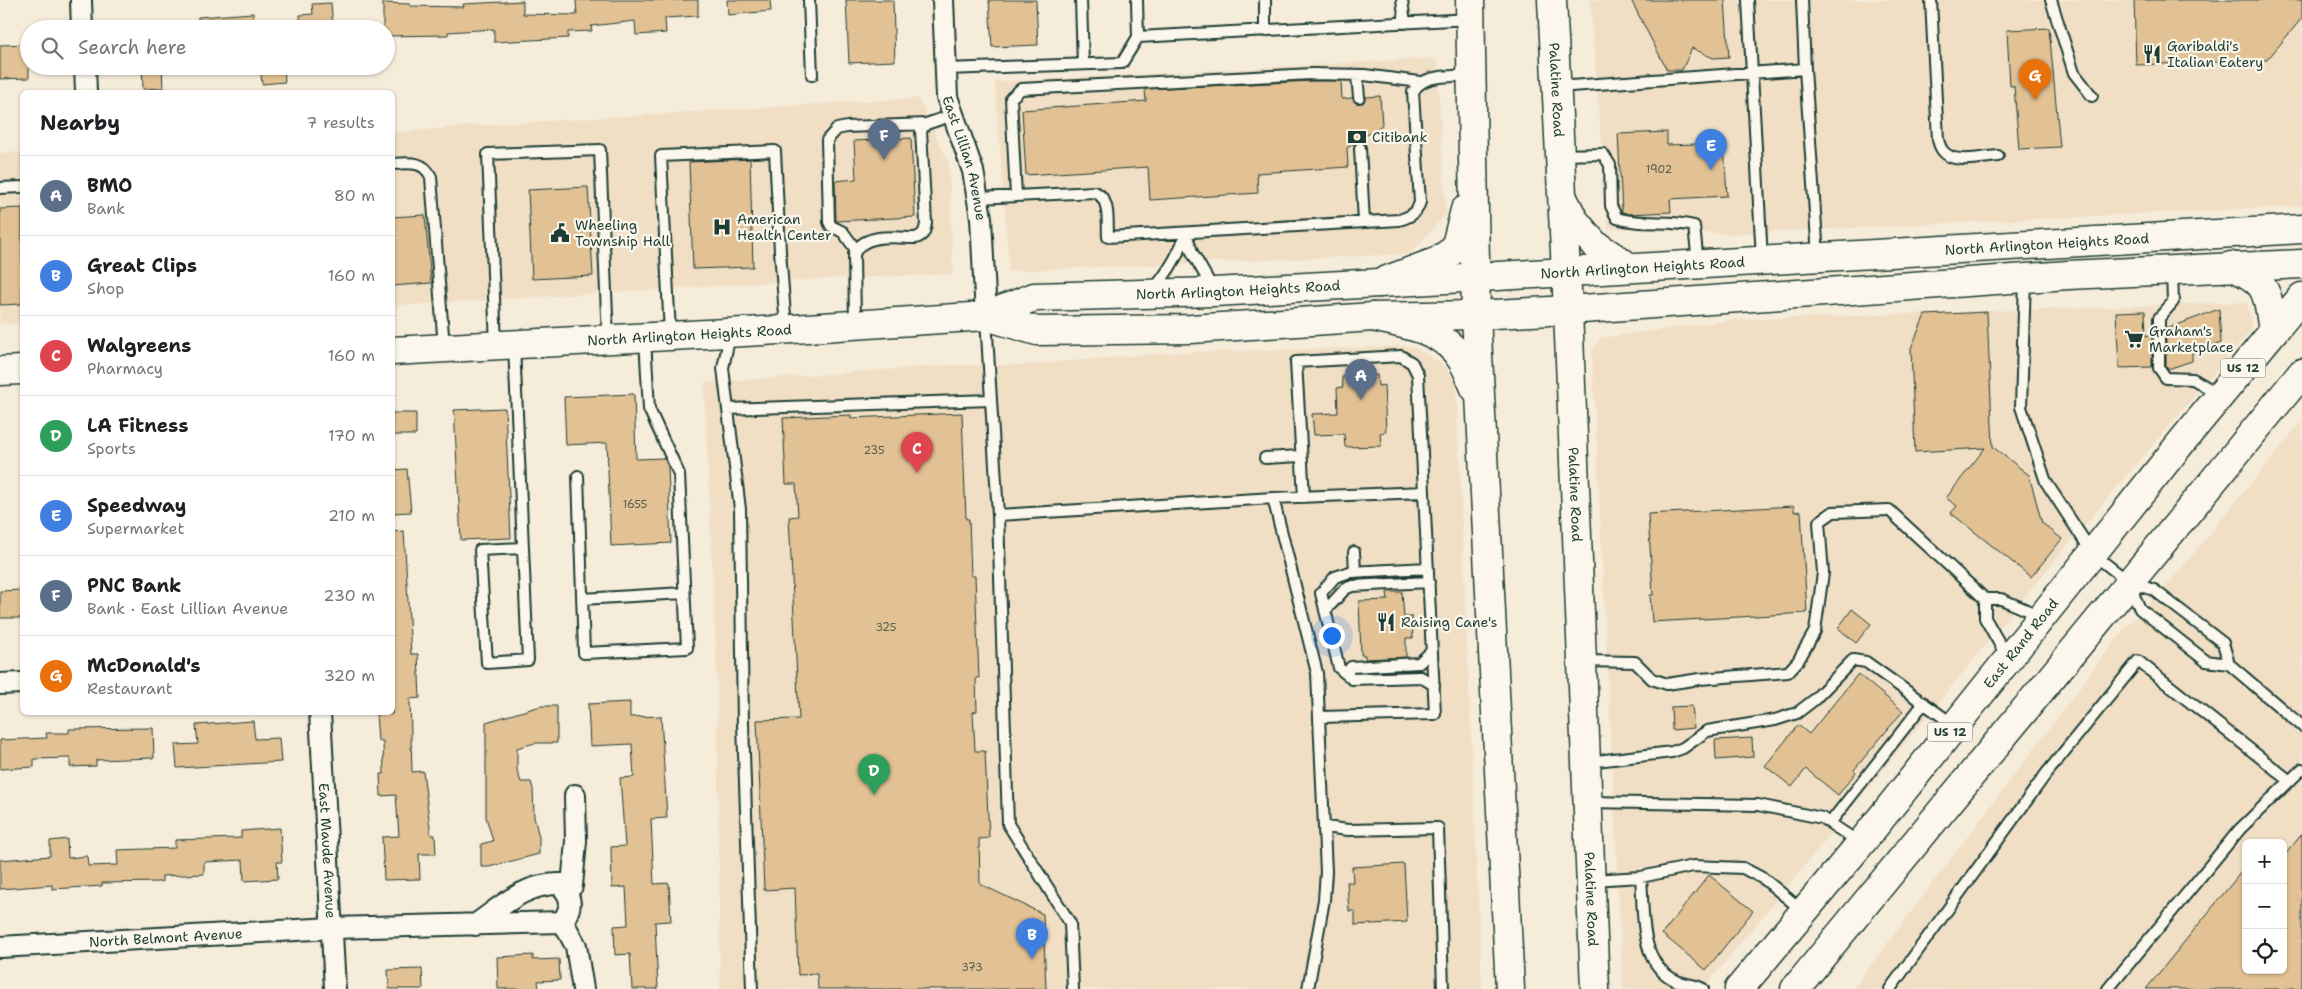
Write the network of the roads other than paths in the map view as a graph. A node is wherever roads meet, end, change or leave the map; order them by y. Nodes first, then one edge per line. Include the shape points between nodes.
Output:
1 (81, 0) edge
2 (809, 0) edge
3 (943, 0) edge
4 (1081, 0) edge
5 (1137, 0) edge
6 (1265, 0) edge
7 (1402, 0) edge
8 (1552, 0) edge
9 (1748, 0) edge
10 (1802, 0) edge
11 (1931, 0) edge
12 (2051, 0) edge
13 (1471, 10) edge
14 (82, 20) edge
15 (1405, 23) junction
16 (1265, 31) junction
17 (1138, 37) junction
18 (1083, 64) junction
19 (946, 69) junction
20 (1805, 69) junction
21 (85, 75) edge
22 (812, 75) dead end
23 (1357, 75) junction
24 (1472, 75) junction
25 (1752, 75) junction
26 (1420, 82) junction
27 (1556, 87) junction
28 (86, 90) edge
29 (1359, 96) dead end
30 (2092, 96) dead end
31 (953, 115) junction
32 (926, 124) junction
33 (1360, 148) dead end
34 (1560, 154) junction
35 (1998, 156) dead end
36 (395, 164) edge
37 (1474, 183) junction
38 (20, 187) edge
39 (0, 188) edge
40 (1016, 196) junction
41 (1562, 197) junction
42 (978, 198) junction
43 (1364, 222) junction
44 (2302, 229) edge
45 (1186, 233) junction
46 (856, 250) junction
47 (1818, 257) junction
48 (1762, 261) junction
49 (1698, 264) junction
50 (2302, 264) edge
51 (2231, 266) junction
52 (1629, 267) junction
53 (2172, 270) junction
54 (1566, 273) junction
55 (1475, 278) junction
56 (2025, 278) junction
57 (1379, 283) junction
58 (1214, 292) junction
59 (1150, 293) junction
60 (2302, 297) edge
61 (1568, 310) junction
62 (1476, 315) junction
63 (986, 316) junction
64 (1373, 317) junction
65 (855, 325) junction
66 (786, 329) junction
67 (2273, 331) junction
68 (730, 333) junction
69 (657, 337) junction
70 (608, 340) junction
71 (505, 345) junction
72 (444, 349) junction
73 (395, 351) edge
74 (20, 370) edge
75 (0, 371) edge
76 (2302, 373) edge
77 (2220, 395) junction
78 (1480, 399) junction
79 (991, 400) junction
80 (728, 409) junction
81 (1301, 456) junction
82 (1265, 458) dead end
83 (578, 476) dead end
84 (1424, 492) junction
85 (1304, 497) junction
86 (1273, 498) junction
87 (998, 515) junction
88 (523, 548) junction
89 (1354, 552) dead end
90 (2093, 554) junction
91 (1428, 568) junction
92 (1355, 572) junction
93 (1429, 582) junction
94 (2129, 582) junction
95 (684, 593) junction
96 (582, 599) junction
97 (1985, 599) junction
98 (1325, 611) junction
99 (2042, 617) junction
100 (1432, 652) junction
101 (2008, 659) junction
102 (1582, 661) junction
103 (2228, 664) junction
104 (1347, 672) junction
105 (20, 683) edge
106 (0, 684) edge
107 (1434, 685) junction
108 (1924, 703) junction
109 (320, 715) edge
110 (1320, 717) junction
111 (1955, 725) junction
112 (2302, 726) edge
113 (1586, 762) junction
114 (2302, 769) edge
115 (2290, 781) junction
116 (575, 795) dead end
117 (1588, 802) junction
118 (1830, 824) junction
119 (1325, 827) junction
120 (1861, 843) junction
121 (1641, 877) junction
122 (1591, 880) junction
123 (566, 890) junction
124 (1803, 912) junction
125 (563, 922) junction
126 (475, 925) junction
127 (332, 928) junction
128 (0, 947) edge
129 (1801, 985) edge
130 (334, 989) edge
131 (583, 989) edge
132 (752, 989) edge
133 (1073, 989) edge
134 (1308, 989) edge
135 (1443, 989) edge
136 (1510, 989) edge
137 (1595, 989) edge
138 (1703, 989) edge
139 (1739, 989) edge
140 (1890, 989) edge
141 (2108, 989) edge

1 - 14 street
2 - 22 lane
3 - 19 street, East Lillian Avenue
4 - 18 lane
5 - 17 lane
6 - 16 lane
7 - 15 lane
8 - 27 main road, Palatine Road
9 - 25 lane
10 - 20 lane
11 - 35 lane via 1938,140 1943,152 1959,159
12 - 30 lane via 2074,73
13 - 15 lane
13 - 24 main road
15 - 16 lane
16 - 17 lane
17 - 18 lane via 1122,63
18 - 19 lane
19 - 31 street, East Lillian Avenue via 947,98
20 - 25 lane
20 - 47 lane
21 - 28 street
23 - 26 lane
23 - 29 lane
23 - 40 lane via 1312,74 1022,89 1011,98
24 - 26 lane
24 - 37 main road
25 - 27 lane
25 - 48 lane
26 - 43 lane via 1413,92 1418,209 1399,220
27 - 34 main road, Palatine Road
31 - 32 lane
31 - 42 street, East Lillian Avenue via 973,171
32 - 46 lane via 921,130 925,230 916,238 868,240
32 - 46 lane via 848,127 837,130 827,140 829,222 843,232
33 - 43 lane
34 - 41 main road, Palatine Road
34 - 49 lane via 1603,154 1610,165 1611,206 1617,218 1629,222 1678,222 1694,226
36 - 72 lane via 420,164 431,177
37 - 55 main road
37 - 57 main road via 1455,249 1438,261
38 - 39 lane
40 - 42 lane
40 - 45 lane via 1095,192 1104,198 1106,204 1108,237
41 - 52 main road via 1574,220 1594,244
41 - 54 main road, Palatine Road
42 - 63 street, East Lillian Avenue
43 - 45 lane
44 - 47 main road, North Arlington Heights Road
45 - 58 lane via 1192,252
45 - 59 lane via 1169,272
46 - 65 lane
47 - 48 main road, North Arlington Heights Road
48 - 49 main road, North Arlington Heights Road
49 - 52 main road, North Arlington Heights Road
50 - 51 main road, North Arlington Heights Road
51 - 53 main road, North Arlington Heights Road
51 - 67 main road via 2254,278 2267,294
52 - 54 main road, North Arlington Heights Road
53 - 56 main road, North Arlington Heights Road
53 - 77 lane via 2173,302 2159,318 2159,368 2166,378 2193,380
54 - 55 main road, North Arlington Heights Road
54 - 61 main road, Palatine Road
55 - 57 main road, North Arlington Heights Road
55 - 62 main road
56 - 61 main road, North Arlington Heights Road
56 - 90 lane via 2021,407 2046,482
57 - 58 main road, North Arlington Heights Road
58 - 59 main road, North Arlington Heights Road
59 - 63 main road, North Arlington Heights Road via 1034,297
60 - 67 main road, East Rand Road / US 12
61 - 62 main road, North Arlington Heights Road
61 - 102 main road, Palatine Road
62 - 64 main road, North Arlington Heights Road
62 - 78 main road
63 - 64 main road, North Arlington Heights Road via 1037,331 1191,329
63 - 65 main road, North Arlington Heights Road
63 - 79 lane
64 - 78 main road via 1433,332 1450,345 1462,359
65 - 66 main road, North Arlington Heights Road
66 - 68 main road, North Arlington Heights Road
66 - 69 lane via 775,151 661,156
67 - 77 main road, East Rand Road / US 12
68 - 69 main road, North Arlington Heights Road
68 - 80 lane via 724,368
69 - 70 main road, North Arlington Heights Road
69 - 95 lane via 649,409 679,474
70 - 71 main road, North Arlington Heights Road
70 - 71 lane via 600,150 488,154
71 - 72 main road, North Arlington Heights Road
71 - 88 lane
72 - 73 main road, North Arlington Heights Road
74 - 75 main road
76 - 94 main road, US 12
77 - 90 main road, East Rand Road / US 12
78 - 136 main road
79 - 80 lane
79 - 87 lane
80 - 132 lane via 740,509
81 - 82 lane
81 - 84 lane via 1296,362 1402,356 1412,363 1418,375
81 - 85 lane
83 - 96 lane
84 - 85 lane
84 - 91 lane
85 - 86 lane
86 - 87 lane
86 - 110 lane via 1317,673
87 - 133 lane via 1008,824 1070,923
88 - 88 lane via 528,660 487,663 480,550
89 - 92 lane
90 - 94 lane
90 - 99 main road, East Rand Road / US 12
91 - 92 lane
91 - 93 lane
92 - 98 lane via 1335,577 1321,593
93 - 98 lane via 1352,586 1345,589
93 - 100 lane
94 - 103 lane via 2154,590 2223,643
94 - 103 lane via 2140,609 2206,661
94 - 129 main road, US 12
95 - 96 lane
95 - 96 lane via 687,648 584,653
97 - 99 lane via 2001,599
97 - 101 lane via 1985,618
97 - 102 lane via 1888,510 1833,512 1819,522 1824,573 1815,631 1788,672 1667,684 1652,679 1635,662
98 - 104 lane via 1339,668
99 - 101 main road, East Rand Road / US 12
100 - 104 lane via 1419,663 1351,667
100 - 107 lane
101 - 111 main road, East Rand Road / US 12
102 - 113 main road, Palatine Road
103 - 112 lane
104 - 107 lane via 1352,679 1421,677
105 - 106 street
107 - 110 lane via 1436,714
108 - 111 lane
108 - 113 lane via 1866,662 1853,660 1806,707 1786,717 1707,731 1672,752
108 - 118 lane
109 - 127 street, East Maude Avenue
110 - 119 lane
111 - 120 main road, East Rand Road / US 12
113 - 117 main road, Palatine Road
114 - 115 lane
115 - 140 lane via 2138,661 2046,774
115 - 141 lane via 2240,829
116 - 123 street via 576,841 572,886
117 - 118 lane via 1758,805 1822,818
117 - 122 main road, Palatine Road
118 - 120 lane
119 - 134 lane via 1324,900
119 - 135 lane via 1348,830 1438,828
120 - 124 main road, East Rand Road / US 12
121 - 122 lane
121 - 124 lane via 1693,866 1743,868 1764,878
121 - 138 lane via 1650,955 1657,967 1676,981
122 - 137 main road, Palatine Road
123 - 125 street via 571,906
123 - 126 street via 561,884 547,883 523,891
124 - 139 main road, East Rand Road / US 12
125 - 126 street, North Belmont Avenue
125 - 131 street via 576,946
126 - 127 street, North Belmont Avenue
127 - 128 street, North Belmont Avenue
127 - 130 street, East Maude Avenue

